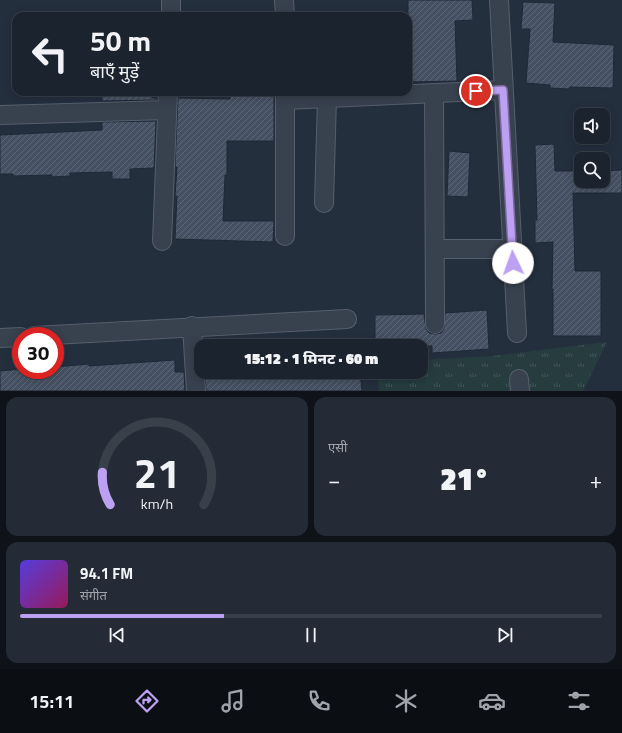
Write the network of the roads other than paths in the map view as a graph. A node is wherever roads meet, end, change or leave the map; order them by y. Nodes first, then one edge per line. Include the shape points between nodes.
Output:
1 (171, 0) edge
2 (284, 0) edge
3 (499, 0) edge
4 (171, 12) edge
5 (284, 12) edge
6 (503, 90) junction
7 (434, 93) junction
8 (412, 94) edge
9 (168, 96) edge
10 (285, 96) edge
11 (369, 96) edge
12 (326, 98) junction
13 (167, 110) junction
14 (0, 114) edge
15 (324, 203) dead end
16 (285, 236) dead end
17 (162, 241) dead end
18 (435, 249) junction
19 (512, 249) junction
20 (347, 319) dead end
21 (435, 324) dead end
22 (192, 326) junction
23 (517, 333) dead end
24 (64, 334) edge
25 (12, 337) edge
26 (0, 338) edge
27 (196, 391) edge

1 - 4 street
2 - 5 street
3 - 6 street
6 - 7 street
6 - 19 street
7 - 8 street
7 - 18 street
9 - 13 street
10 - 12 street
10 - 16 street
11 - 12 street
12 - 15 street
13 - 14 street
13 - 17 street
18 - 19 street
18 - 21 street
19 - 23 street
20 - 22 street
22 - 24 street
22 - 27 street
25 - 26 street

